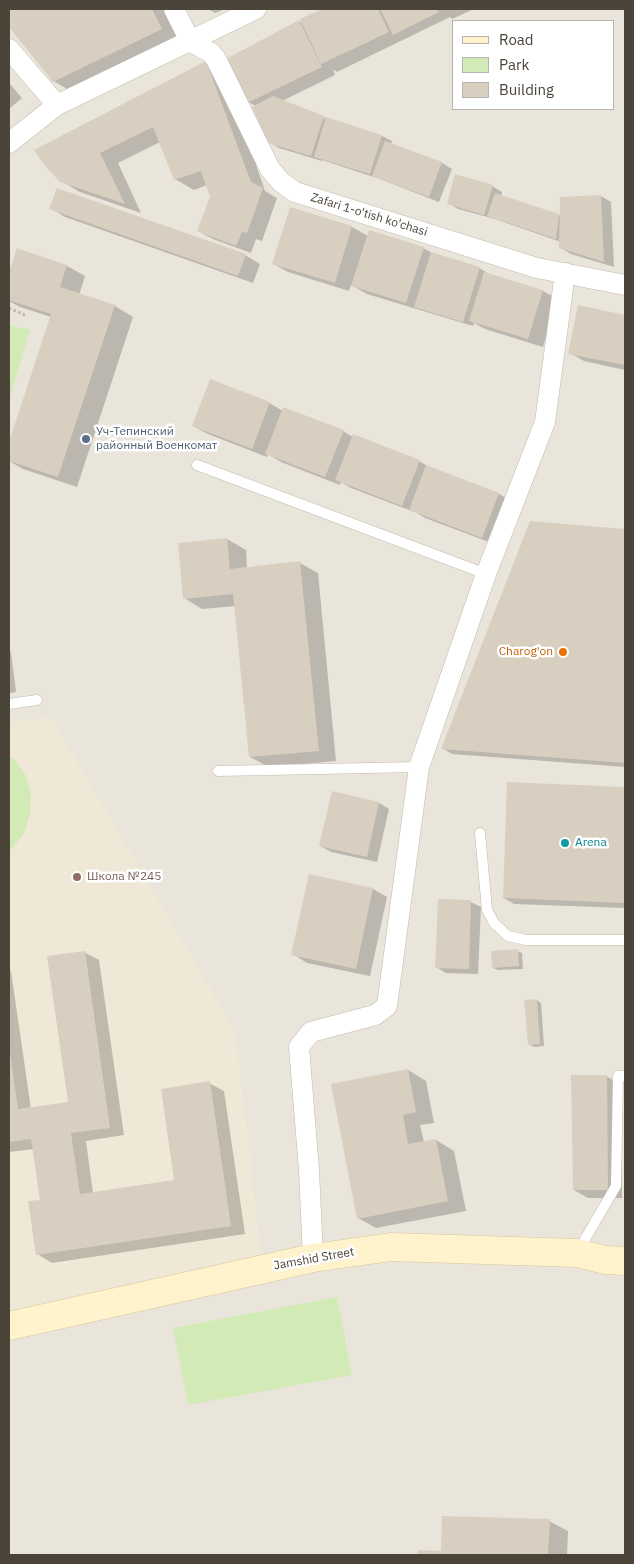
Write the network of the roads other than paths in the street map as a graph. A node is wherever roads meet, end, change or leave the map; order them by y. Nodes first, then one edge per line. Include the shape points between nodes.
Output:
1 (174, 9) edge
2 (256, 9) edge
3 (190, 41) junction
4 (9, 49) edge
5 (57, 105) junction
6 (9, 142) edge
7 (565, 273) junction
8 (625, 285) edge
9 (197, 465) dead end
10 (486, 574) junction
11 (36, 700) dead end
12 (9, 704) edge
13 (419, 767) junction
14 (218, 771) dead end
15 (480, 833) dead end
16 (625, 940) edge
17 (625, 1076) edge
18 (577, 1253) junction
19 (313, 1258) junction
20 (625, 1261) edge
21 (9, 1326) edge

1 - 3 street
2 - 3 street
3 - 5 street
3 - 7 street, Zafari 1-o'tish ko'chasi via 211,53 216,60 270,169 295,192 537,268
4 - 5 street
5 - 6 street
7 - 8 street, Zafari 1-o'tish ko'chasi
7 - 10 street via 545,422
9 - 10 lane
10 - 13 street
11 - 12 lane
13 - 14 lane
13 - 19 street via 387,1006 375,1015 311,1032 299,1047
15 - 16 lane via 487,910 494,923 508,936 526,940
17 - 18 lane via 618,1076 616,1186
18 - 19 street, Jamshid Street via 391,1247
18 - 20 street, Jamshid Street
19 - 21 street, Jamshid Street

